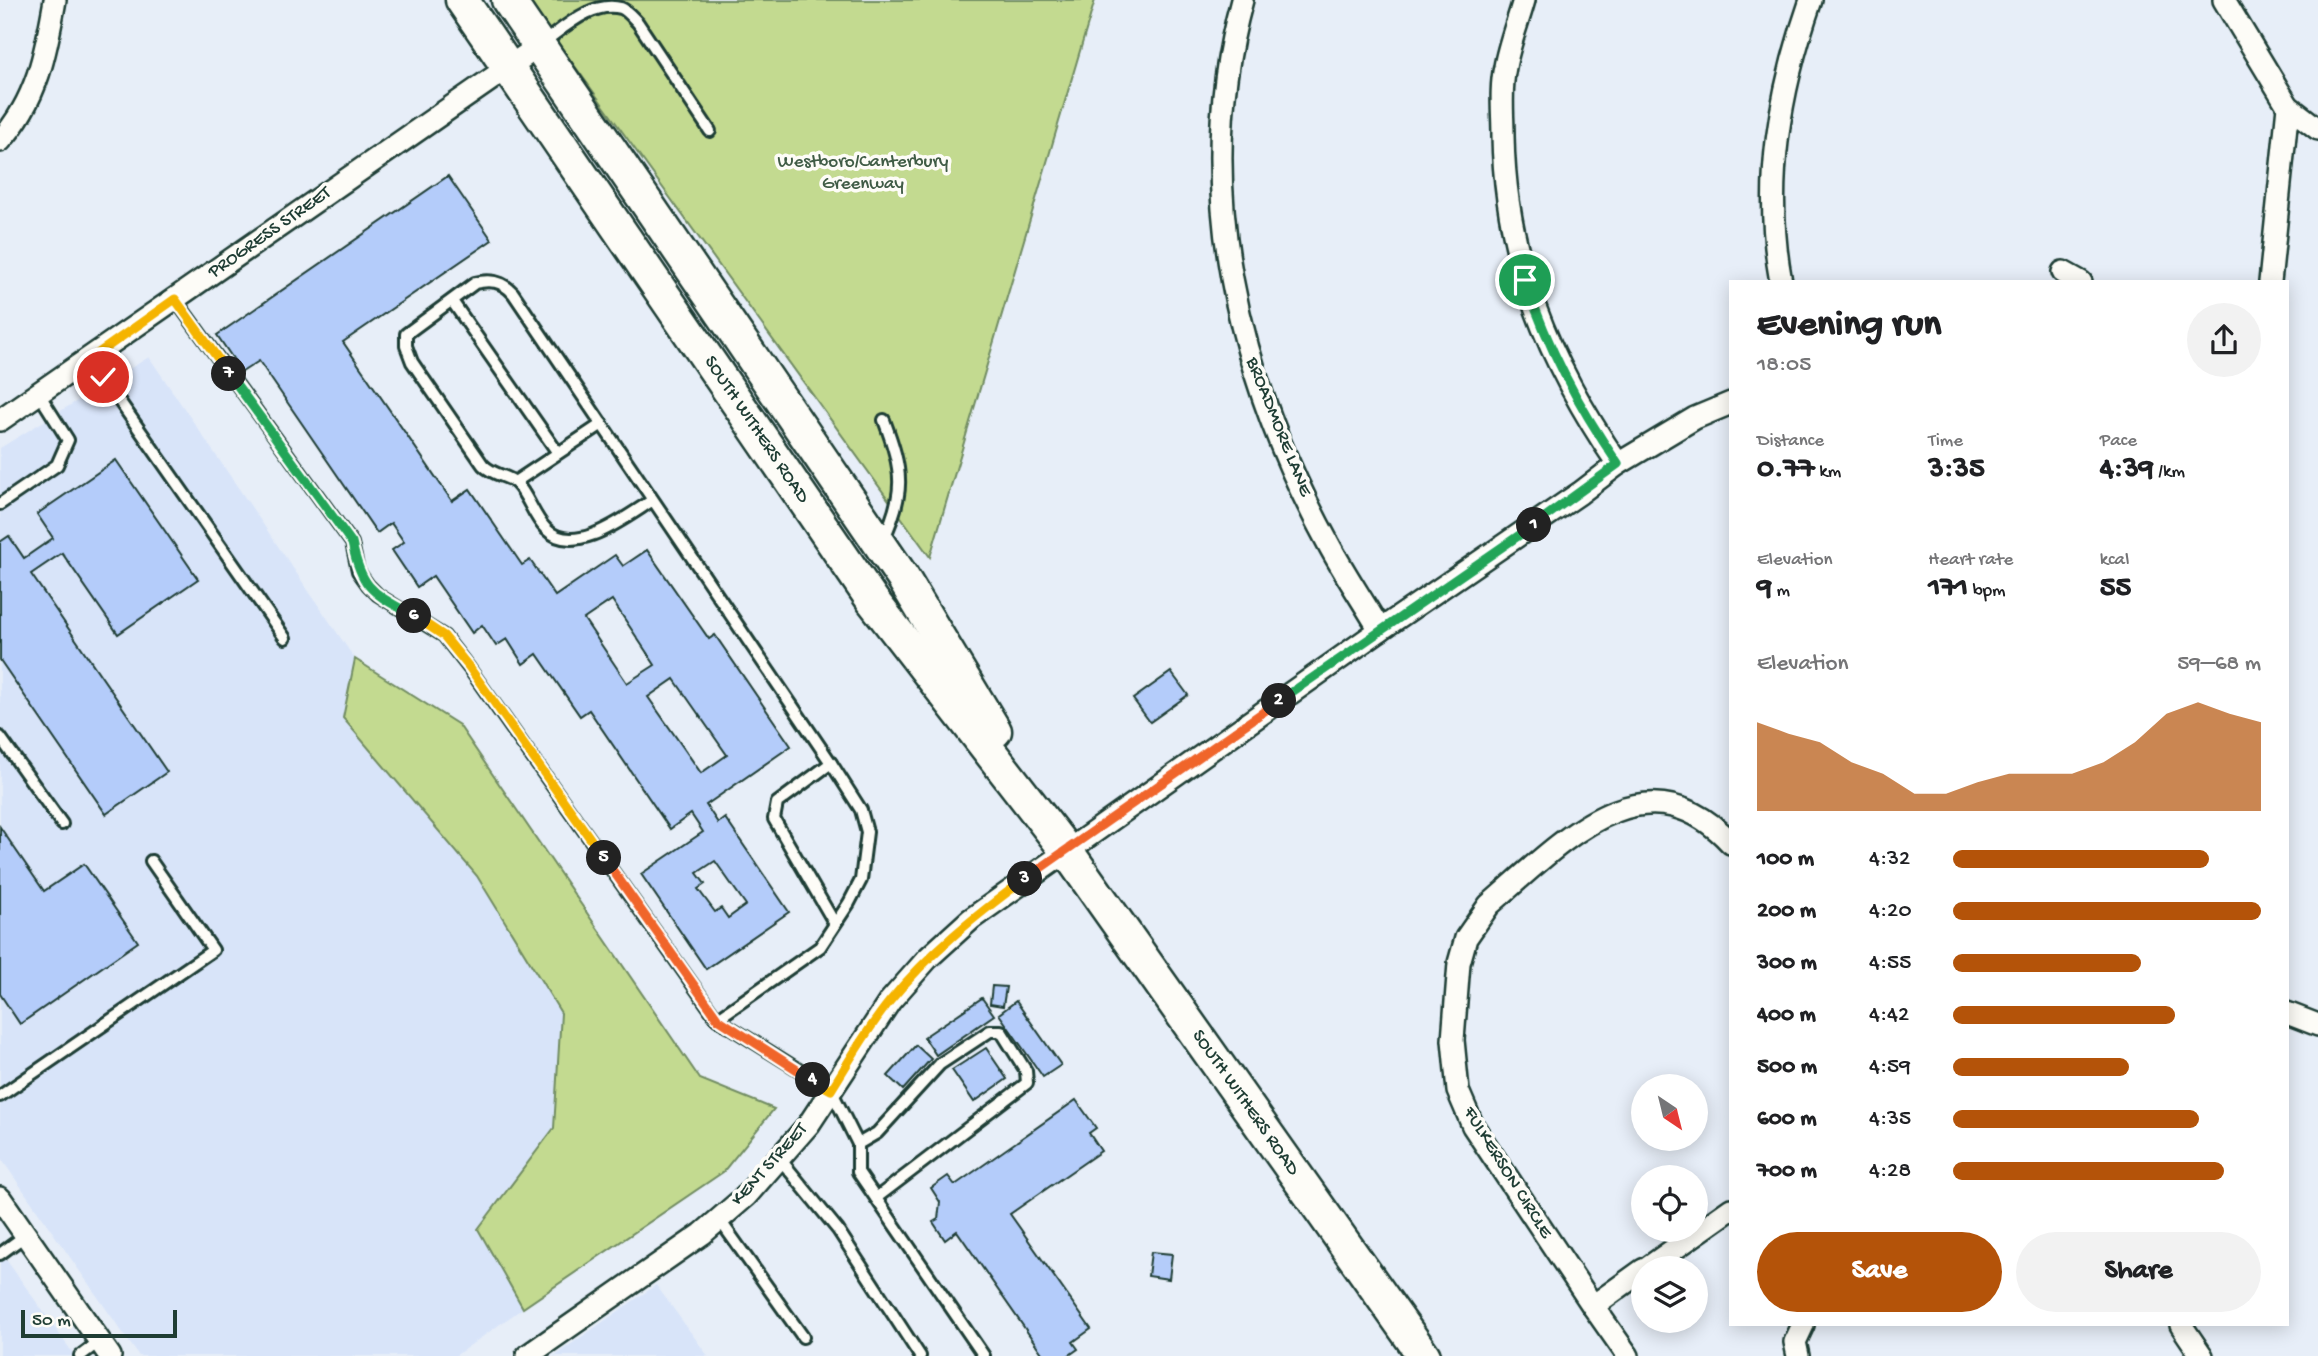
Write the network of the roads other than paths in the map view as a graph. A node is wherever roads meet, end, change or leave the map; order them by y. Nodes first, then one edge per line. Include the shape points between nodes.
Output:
1 (55, 0) edge
2 (463, 0) edge
3 (508, 0) edge
4 (1242, 0) edge
5 (1524, 0) edge
6 (1811, 0) edge
7 (2224, 0) edge
8 (539, 46) junction
9 (508, 67) junction
10 (2288, 106) junction
11 (2318, 129) edge
12 (710, 131) dead end
13 (0, 141) edge
14 (1781, 280) edge
15 (2270, 280) edge
16 (175, 299) junction
17 (452, 301) junction
18 (90, 359) junction
19 (39, 394) junction
20 (1729, 404) edge
21 (0, 420) edge
22 (884, 420) dead end
23 (602, 424) junction
24 (558, 453) junction
25 (1618, 464) junction
26 (515, 482) junction
27 (653, 500) junction
28 (0, 504) edge
29 (881, 545) junction
30 (1380, 630) junction
31 (285, 638) dead end
32 (0, 737) edge
33 (831, 763) junction
34 (62, 824) dead end
35 (1729, 841) edge
36 (1066, 850) junction
37 (151, 861) dead end
38 (835, 924) junction
39 (2289, 1014) edge
40 (718, 1019) junction
41 (2318, 1025) edge
42 (831, 1090) junction
43 (0, 1096) edge
44 (858, 1144) junction
45 (780, 1159) junction
46 (0, 1198) edge
47 (876, 1198) junction
48 (1729, 1210) edge
49 (719, 1219) junction
50 (26, 1235) junction
51 (0, 1254) edge
52 (1664, 1256) edge
53 (1631, 1279) edge
54 (1593, 1306) junction
55 (1803, 1326) edge
56 (2182, 1326) edge
57 (803, 1337) dead end
58 (105, 1349) edge
59 (80, 1356) edge
60 (527, 1356) edge
61 (920, 1356) edge
62 (984, 1356) edge
63 (1423, 1356) edge
64 (1628, 1356) edge
65 (1798, 1356) edge
66 (2203, 1356) edge

1 - 13 street via 34,89
2 - 9 main road, SOUTH WITHERS ROAD
3 - 8 main road, SOUTH WITHERS ROAD
4 - 30 street, BROADMORE LANE via 1228,70 1221,153 1227,246 1239,318 1266,409 1290,466 1328,543
5 - 25 street via 1504,67 1502,99 1503,165 1511,223 1544,336 1590,423
6 - 14 street via 1793,51 1774,156 1773,210
7 - 10 street
8 - 9 street, PROGRESS STREET
8 - 12 lane via 584,14 604,6 624,9
8 - 29 main road, SOUTH WITHERS ROAD
9 - 16 street, PROGRESS STREET
9 - 36 main road, SOUTH WITHERS ROAD via 873,601
10 - 11 street
10 - 15 street
16 - 18 street, PROGRESS STREET
16 - 40 lane via 352,543 358,571 368,585 444,636
17 - 23 lane via 475,283 488,280 507,287
17 - 24 lane
17 - 26 lane via 406,334 406,346 412,362 483,465
18 - 19 street, PROGRESS STREET
18 - 31 lane
19 - 21 street, PROGRESS STREET
19 - 28 lane via 68,440 57,466
20 - 25 street, KENT STREET via 1647,443
22 - 29 lane via 897,454 900,488 897,513
23 - 24 lane
23 - 27 lane
24 - 26 lane
25 - 30 street, KENT STREET
26 - 27 lane via 544,528 561,537 588,537 604,531
27 - 33 lane
29 - 36 main road, SOUTH WITHERS ROAD
30 - 36 street, KENT STREET
32 - 34 lane
33 - 38 lane via 861,810 867,832 860,880
33 - 38 lane via 777,803 774,819
35 - 54 street, FULKERSON CIRCLE via 1709,821 1674,808 1637,806 1602,815 1489,905 1462,950 1454,1015 1458,1091 1473,1126
36 - 42 street, KENT STREET via 971,919 928,958 890,1002
36 - 63 main road, SOUTH WITHERS ROAD
37 - 43 lane via 213,950
38 - 40 lane via 820,947
39 - 41 street
40 - 42 lane
42 - 44 lane
42 - 45 street, KENT STREET
44 - 47 lane via 858,1172
44 - 47 lane via 877,1133 940,1064 990,1031 1001,1031 1026,1071 1027,1083
45 - 49 street, KENT STREET
45 - 61 lane via 838,1230
46 - 50 street
47 - 62 lane
48 - 52 street
49 - 57 lane
49 - 60 street, KENT STREET
50 - 51 lane
50 - 58 street
53 - 54 street
54 - 64 street, FULKERSON CIRCLE
55 - 65 street via 1795,1342
56 - 66 street
58 - 59 lane

